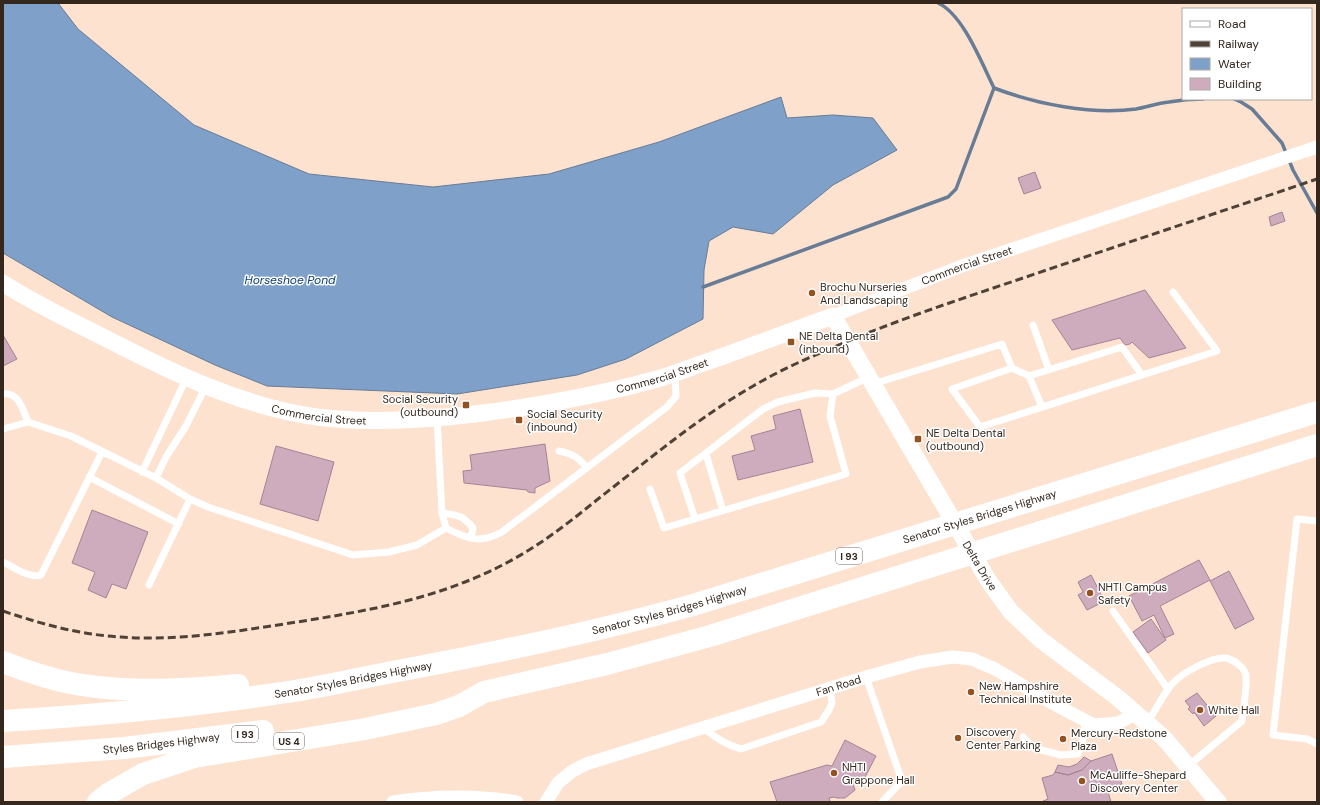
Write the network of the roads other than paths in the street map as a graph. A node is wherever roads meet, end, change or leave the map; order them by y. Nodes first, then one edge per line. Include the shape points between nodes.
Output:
1 (1317, 147) edge
2 (3, 283) edge
3 (1173, 292) dead end
4 (833, 316) junction
5 (1033, 325) dead end
6 (1012, 368) junction
7 (1050, 370) junction
8 (675, 373) junction
9 (1142, 375) junction
10 (1029, 376) junction
11 (187, 377) junction
12 (871, 380) junction
13 (206, 386) junction
14 (3, 394) edge
15 (833, 394) junction
16 (1042, 407) junction
17 (1317, 412) edge
18 (437, 418) junction
19 (28, 422) junction
20 (3, 429) edge
21 (1317, 445) edge
22 (559, 451) dead end
23 (102, 452) junction
24 (706, 454) junction
25 (587, 468) junction
26 (142, 472) junction
27 (89, 477) junction
28 (156, 478) junction
29 (650, 489) dead end
30 (190, 499) junction
31 (724, 511) junction
32 (442, 513) junction
33 (695, 519) junction
34 (1317, 521) edge
35 (179, 524) junction
36 (446, 528) junction
37 (471, 538) junction
38 (3, 562) edge
39 (149, 585) dead end
40 (1112, 611) dead end
41 (3, 662) edge
42 (375, 675) junction
43 (866, 677) junction
44 (830, 689) junction
45 (1168, 689) junction
46 (484, 692) junction
47 (1142, 718) junction
48 (1086, 720) junction
49 (3, 721) edge
50 (702, 728) junction
51 (1023, 737) dead end
52 (1317, 744) edge
53 (3, 757) edge
54 (1188, 766) junction
55 (98, 802) edge
56 (393, 802) edge
57 (517, 802) edge
58 (546, 802) edge
59 (882, 802) edge
60 (1218, 802) edge

1 - 4 street, Commercial Street via 962,266
2 - 11 street, Commercial Street via 41,306 147,360
3 - 9 lane via 1216,351
4 - 8 street, Commercial Street
4 - 12 street, Delta Drive
5 - 7 lane
6 - 10 lane
6 - 12 lane via 1002,344
6 - 16 lane via 952,389 980,427
7 - 9 lane via 1122,347
7 - 10 lane
8 - 18 street, Commercial Street via 600,394 535,406
8 - 25 lane via 676,396 667,407
9 - 16 lane
10 - 16 lane
11 - 13 street, Commercial Street
11 - 26 lane
12 - 15 lane
12 - 47 street, Delta Drive via 988,580 1012,612 1041,640
13 - 18 street, Commercial Street via 259,405 315,417 375,421
13 - 28 lane
14 - 19 lane via 20,401
15 - 24 lane via 815,393 778,402 764,409
15 - 31 lane via 830,416 846,474
17 - 42 highway, Senator Styles Bridges Highway / I 93 via 679,609 471,658
18 - 32 lane
19 - 20 lane
19 - 23 lane via 68,435
21 - 46 highway, I 93 via 710,636 607,664
22 - 25 lane via 572,454
23 - 26 lane
23 - 27 lane
24 - 31 lane
24 - 33 lane via 680,473
25 - 37 lane via 502,532 482,540
26 - 28 lane
27 - 35 lane
27 - 38 lane via 41,575 31,575
28 - 30 lane
29 - 33 lane via 664,528
30 - 35 lane
30 - 36 lane via 226,514 353,555 389,552 417,545
31 - 33 lane
32 - 36 lane
32 - 37 lane via 466,519 472,528
34 - 52 lane via 1297,519 1273,735 1307,739
35 - 39 lane
36 - 37 lane via 460,536
40 - 45 lane
41 - 42 highway via 56,680 108,689 162,690 332,675
42 - 49 highway, Senator Styles Bridges Highway / I 93 via 294,691 190,705
43 - 44 street, Fan Road
43 - 48 street, Fan Road via 939,658 972,659
43 - 59 lane via 902,781
44 - 50 street, Fan Road
44 - 50 lane via 832,703 821,722 741,748 732,747
45 - 47 lane
45 - 54 lane via 1191,669 1227,658 1243,668 1246,678 1242,721
46 - 53 highway, Styles Bridges Highway / I 93 via 255,733 124,748
46 - 55 highway, US 4 via 459,706 436,714 365,729 194,757 143,774
47 - 48 street, Fan Road via 1094,725
47 - 54 street, Delta Drive via 1164,738
48 - 51 lane via 1078,754 1061,755 1034,748
50 - 58 street, Fan Road via 586,764 558,783
54 - 60 street, Delta Drive
56 - 57 street via 470,797

